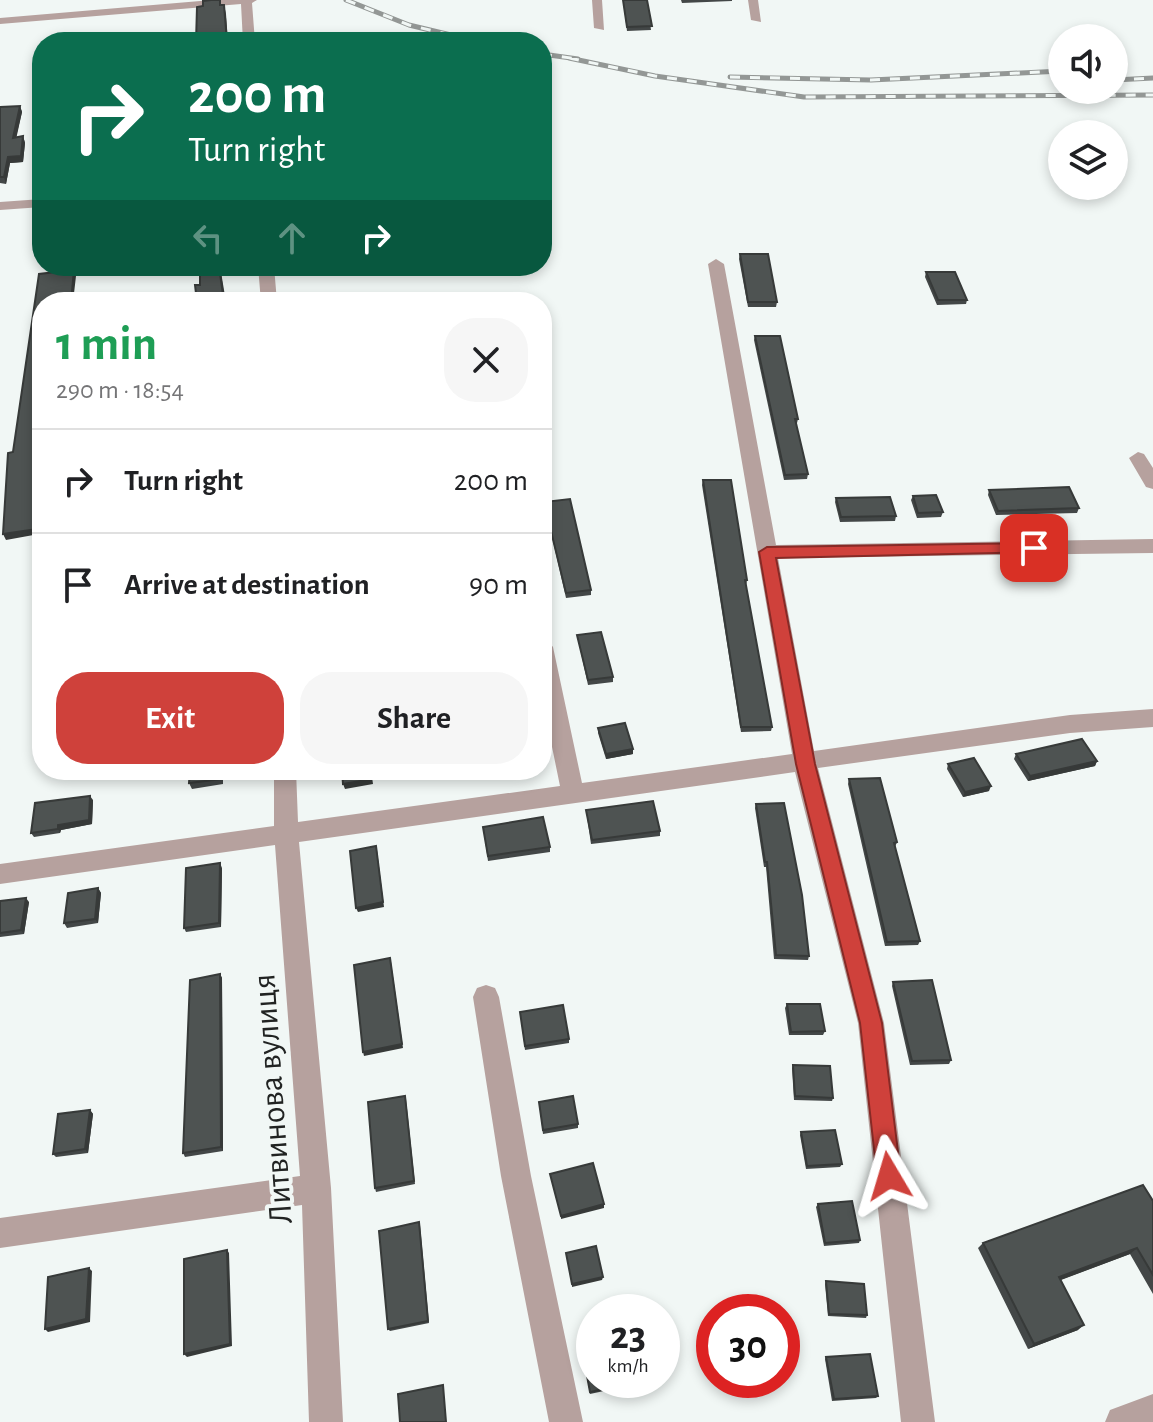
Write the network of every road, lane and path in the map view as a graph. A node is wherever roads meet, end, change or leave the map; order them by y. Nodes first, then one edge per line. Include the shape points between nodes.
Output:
1 (76, 0) edge
2 (597, 0) edge
3 (753, 0) edge
4 (248, 1) edge
5 (74, 15) junction
6 (757, 20) dead end
7 (0, 21) edge
8 (600, 28) dead end
9 (249, 32) edge
10 (32, 204) edge
11 (0, 206) edge
12 (716, 264) dead end
13 (1138, 458) dead end
14 (1153, 483) edge
15 (1153, 546) edge
16 (767, 552) junction
17 (552, 694) edge
18 (1153, 718) edge
19 (805, 764) junction
20 (285, 780) edge
21 (573, 793) junction
22 (286, 835) junction
23 (0, 874) edge
24 (486, 997) dead end
25 (316, 1188) junction
26 (0, 1233) edge
27 (1153, 1410) edge
28 (326, 1422) edge
29 (566, 1422) edge
30 (918, 1422) edge
31 (1122, 1422) edge

1 - 5 street
2 - 8 street
3 - 6 street
4 - 5 street
4 - 9 street
5 - 7 street
10 - 11 street
12 - 16 street
13 - 14 street
15 - 16 street
16 - 19 street
17 - 21 street
18 - 19 street via 1070,724
19 - 21 street
19 - 30 street via 871,1023
20 - 22 street, Литвинова вулиця
21 - 22 street
22 - 23 street
22 - 25 street, Литвинова вулиця
24 - 29 street
25 - 26 street
25 - 28 street, Литвинова вулиця
27 - 31 street

